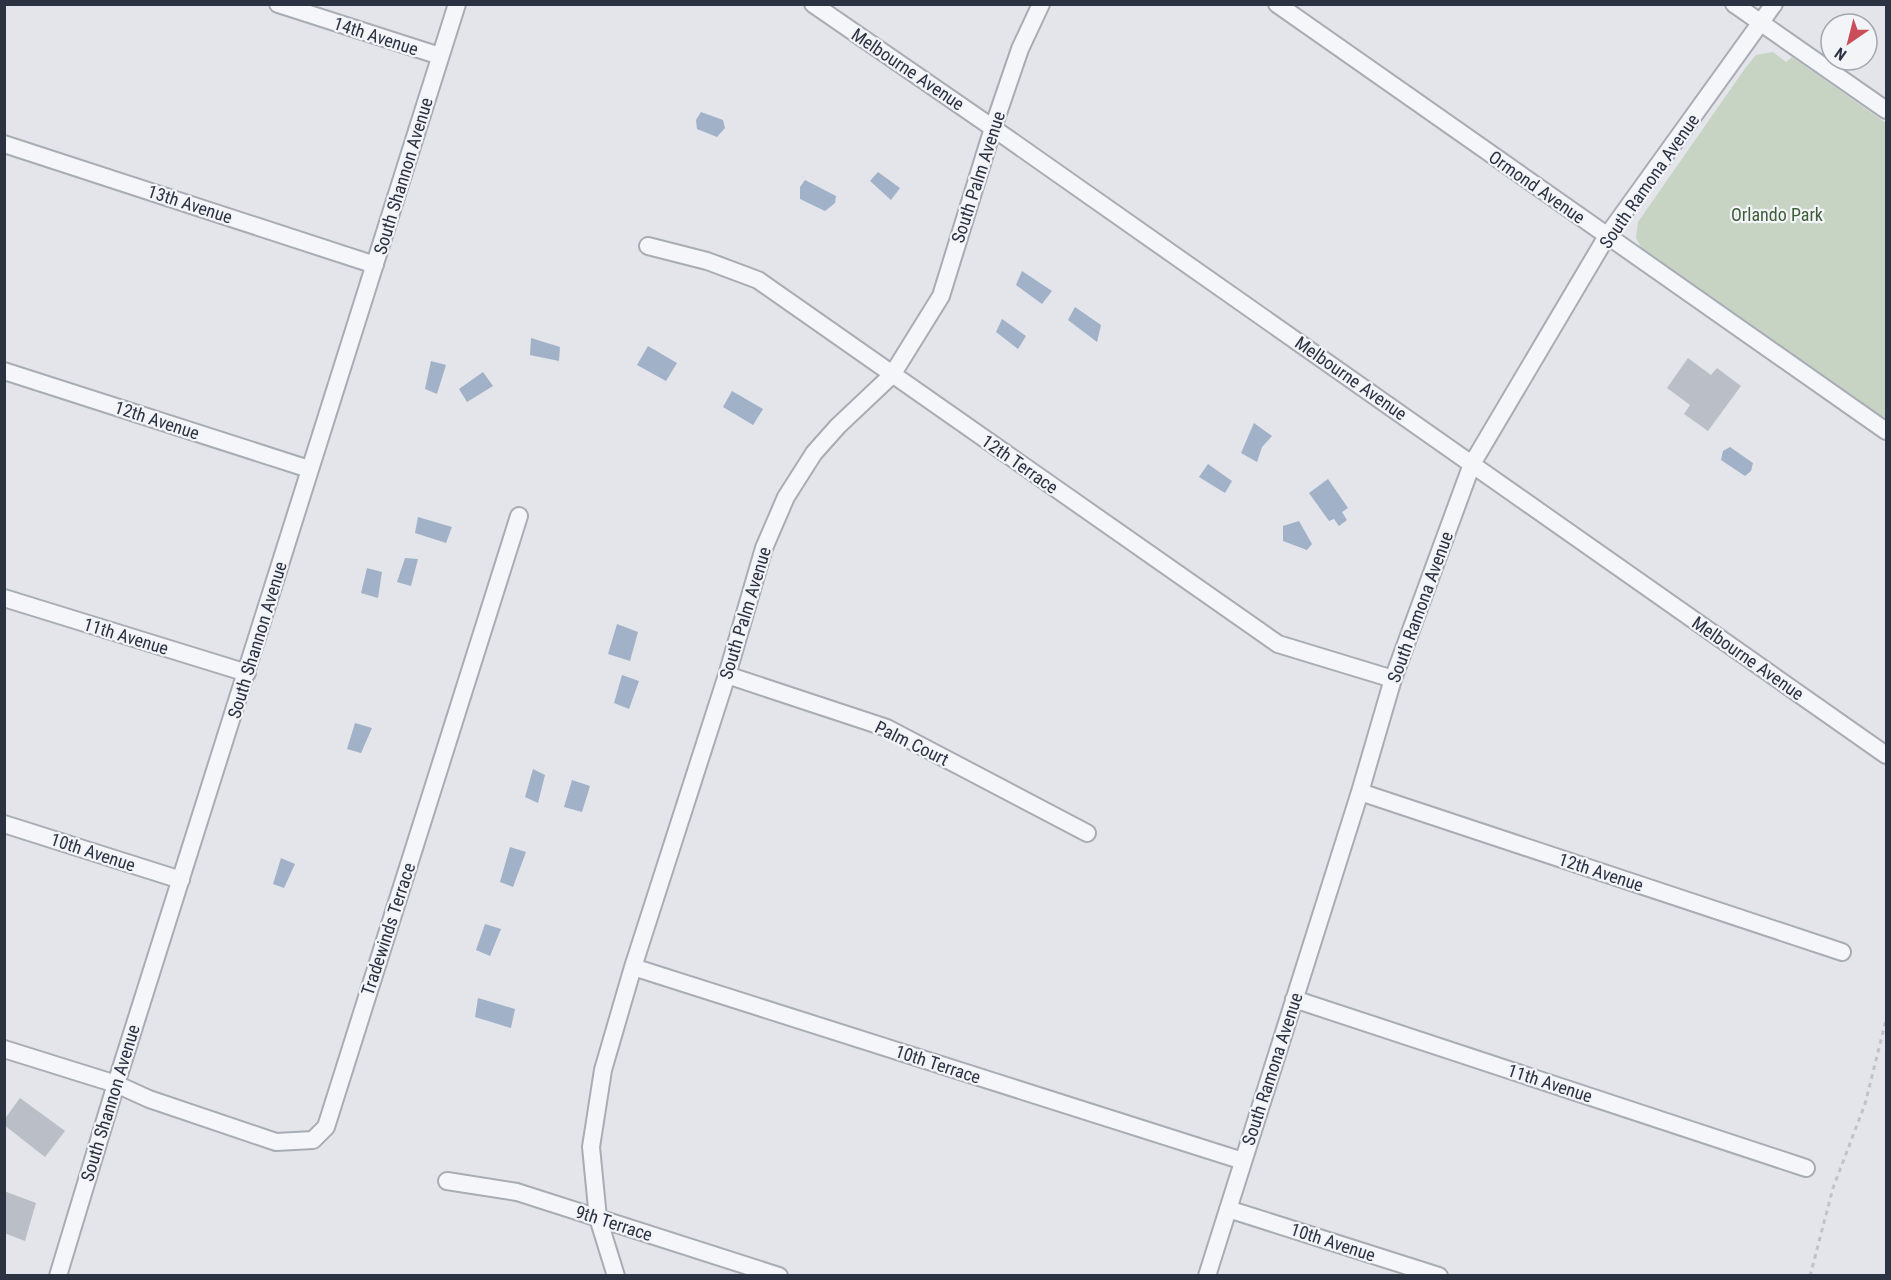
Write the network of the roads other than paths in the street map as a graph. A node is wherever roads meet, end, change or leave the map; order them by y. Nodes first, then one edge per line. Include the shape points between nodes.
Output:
1 (278, 4) edge
2 (457, 4) edge
3 (813, 4) edge
4 (1041, 4) edge
5 (1277, 4) edge
6 (1734, 4) edge
7 (1774, 4) edge
8 (1761, 23) junction
9 (440, 56) junction
10 (1887, 110) edge
11 (993, 128) junction
12 (4, 144) edge
13 (1607, 236) junction
14 (648, 246) dead end
15 (375, 265) junction
16 (4, 371) edge
17 (892, 375) junction
18 (1887, 431) edge
19 (1472, 464) junction
20 (309, 469) junction
21 (519, 516) dead end
22 (4, 598) edge
23 (247, 673) junction
24 (727, 675) junction
25 (1394, 679) junction
26 (1887, 755) edge
27 (1360, 792) junction
28 (4, 825) edge
29 (1088, 833) dead end
30 (181, 880) junction
31 (1842, 952) dead end
32 (633, 967) junction
33 (1294, 999) junction
34 (4, 1049) edge
35 (116, 1084) junction
36 (1243, 1161) junction
37 (1806, 1168) dead end
38 (447, 1181) dead end
39 (1228, 1209) junction
40 (598, 1218) junction
41 (58, 1275) edge
42 (616, 1275) edge
43 (779, 1275) edge
44 (1207, 1275) edge
45 (1438, 1275) edge

1 - 9 street, 14th Avenue
2 - 9 street, South Shannon Avenue
3 - 11 street, Melbourne Avenue
4 - 11 street, South Palm Avenue via 1020,49
5 - 13 street, Ormond Avenue
6 - 8 street
7 - 8 street, South Ramona Avenue
8 - 10 street
8 - 13 street, South Ramona Avenue
9 - 15 street, South Shannon Avenue
11 - 17 street, South Palm Avenue via 940,296
11 - 19 street, Melbourne Avenue
12 - 15 street, 13th Avenue
13 - 18 street, Ormond Avenue
13 - 19 street, South Ramona Avenue
14 - 17 street, 12th Terrace via 707,261 758,280
15 - 20 street, South Shannon Avenue
16 - 20 street, 12th Avenue
17 - 24 street, South Palm Avenue via 814,453 786,497 764,548
17 - 25 street, 12th Terrace via 1278,644
19 - 25 street, South Ramona Avenue
19 - 26 street, Melbourne Avenue
20 - 23 street, South Shannon Avenue
21 - 35 street, Tradewinds Terrace via 326,1127 313,1140 276,1142
22 - 23 street, 11th Avenue
23 - 30 street, South Shannon Avenue
24 - 29 street, Palm Court via 887,728
24 - 32 street, South Palm Avenue
25 - 27 street, South Ramona Avenue
27 - 31 street, 12th Avenue
27 - 33 street, South Ramona Avenue
28 - 30 street, 10th Avenue
30 - 35 street, South Shannon Avenue
32 - 36 street, 10th Terrace
32 - 40 street, South Palm Avenue via 603,1070 591,1147
33 - 36 street, South Ramona Avenue
33 - 37 street, 11th Avenue
34 - 35 street, Tradewinds Terrace
35 - 41 street, South Shannon Avenue
36 - 39 street, South Ramona Avenue
38 - 40 street, 9th Terrace via 517,1192
39 - 44 street, South Ramona Avenue
39 - 45 street, 10th Avenue
40 - 42 street, South Palm Avenue
40 - 43 street, 9th Terrace

